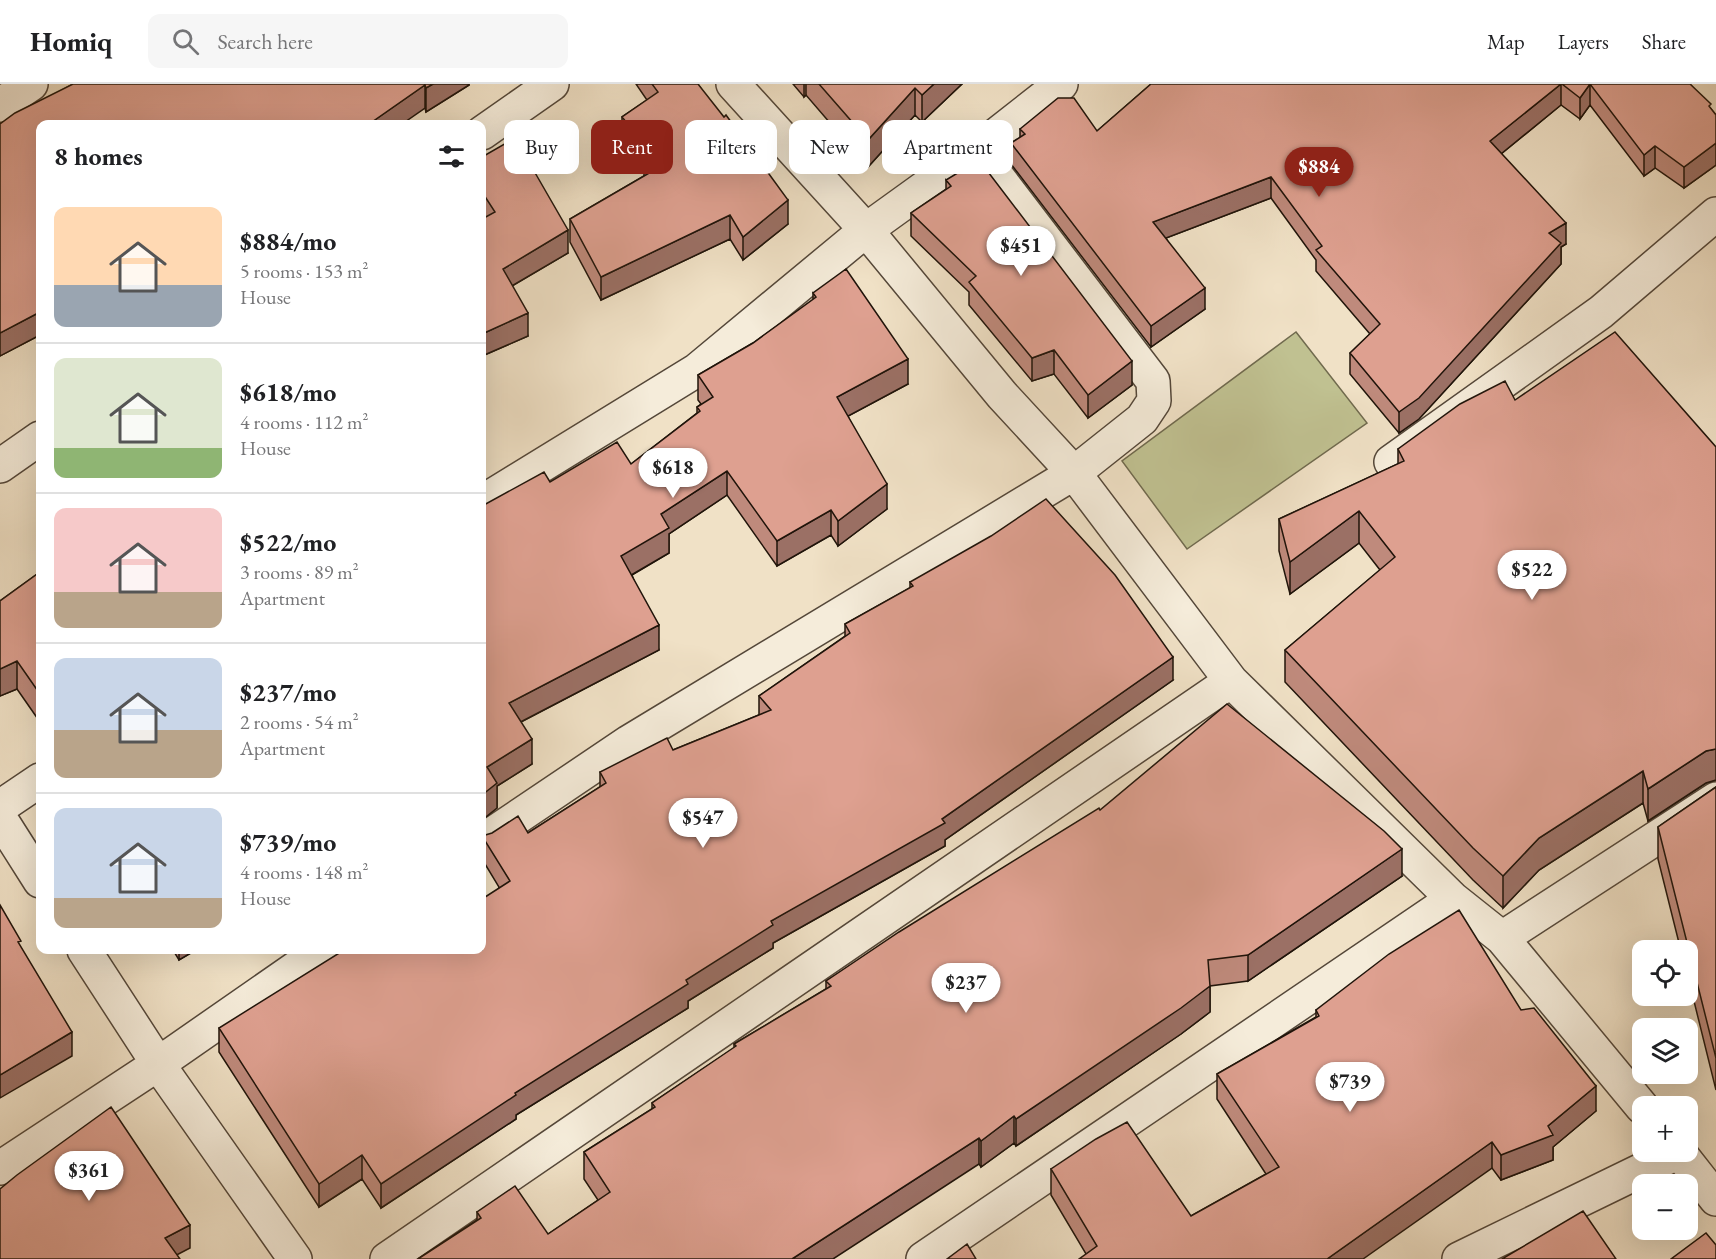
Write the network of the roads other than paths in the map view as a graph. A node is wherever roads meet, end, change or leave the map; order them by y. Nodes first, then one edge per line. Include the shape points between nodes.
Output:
1 (31, 84) edge
2 (552, 84) edge
3 (733, 84) edge
4 (1061, 84) edge
5 (0, 105) edge
6 (1013, 122) edge
7 (486, 130) edge
8 (944, 174) edge
9 (995, 174) edge
10 (1716, 214) edge
11 (866, 230) junction
12 (36, 441) edge
13 (1391, 462) dead end
14 (0, 466) edge
15 (1074, 473) junction
16 (486, 500) edge
17 (1231, 681) junction
18 (36, 783) edge
19 (1716, 799) edge
20 (0, 807) edge
21 (0, 818) edge
22 (486, 838) edge
23 (36, 875) edge
24 (1453, 899) junction
25 (1502, 938) junction
26 (87, 954) edge
27 (316, 954) edge
28 (158, 1064) junction
29 (1633, 1096) edge
30 (1658, 1162) edge
31 (1687, 1162) edge
32 (0, 1168) edge
33 (1716, 1198) edge
34 (295, 1259) edge
35 (387, 1259) edge
36 (923, 1259) edge
37 (1459, 1259) edge

1 - 5 street
2 - 7 street
3 - 11 street
4 - 6 street
8 - 11 street
9 - 15 street via 1153,381 1154,401 1142,418
10 - 13 street via 1601,312
11 - 15 street via 1002,395
11 - 16 street via 697,370
12 - 14 street
15 - 17 street
15 - 22 street via 628,742
17 - 24 street
17 - 35 street
18 - 20 street
19 - 25 street
21 - 23 street
24 - 25 street
24 - 36 street
25 - 29 street
26 - 28 street
27 - 28 street
28 - 32 street
28 - 34 street
30 - 37 street
31 - 33 street

